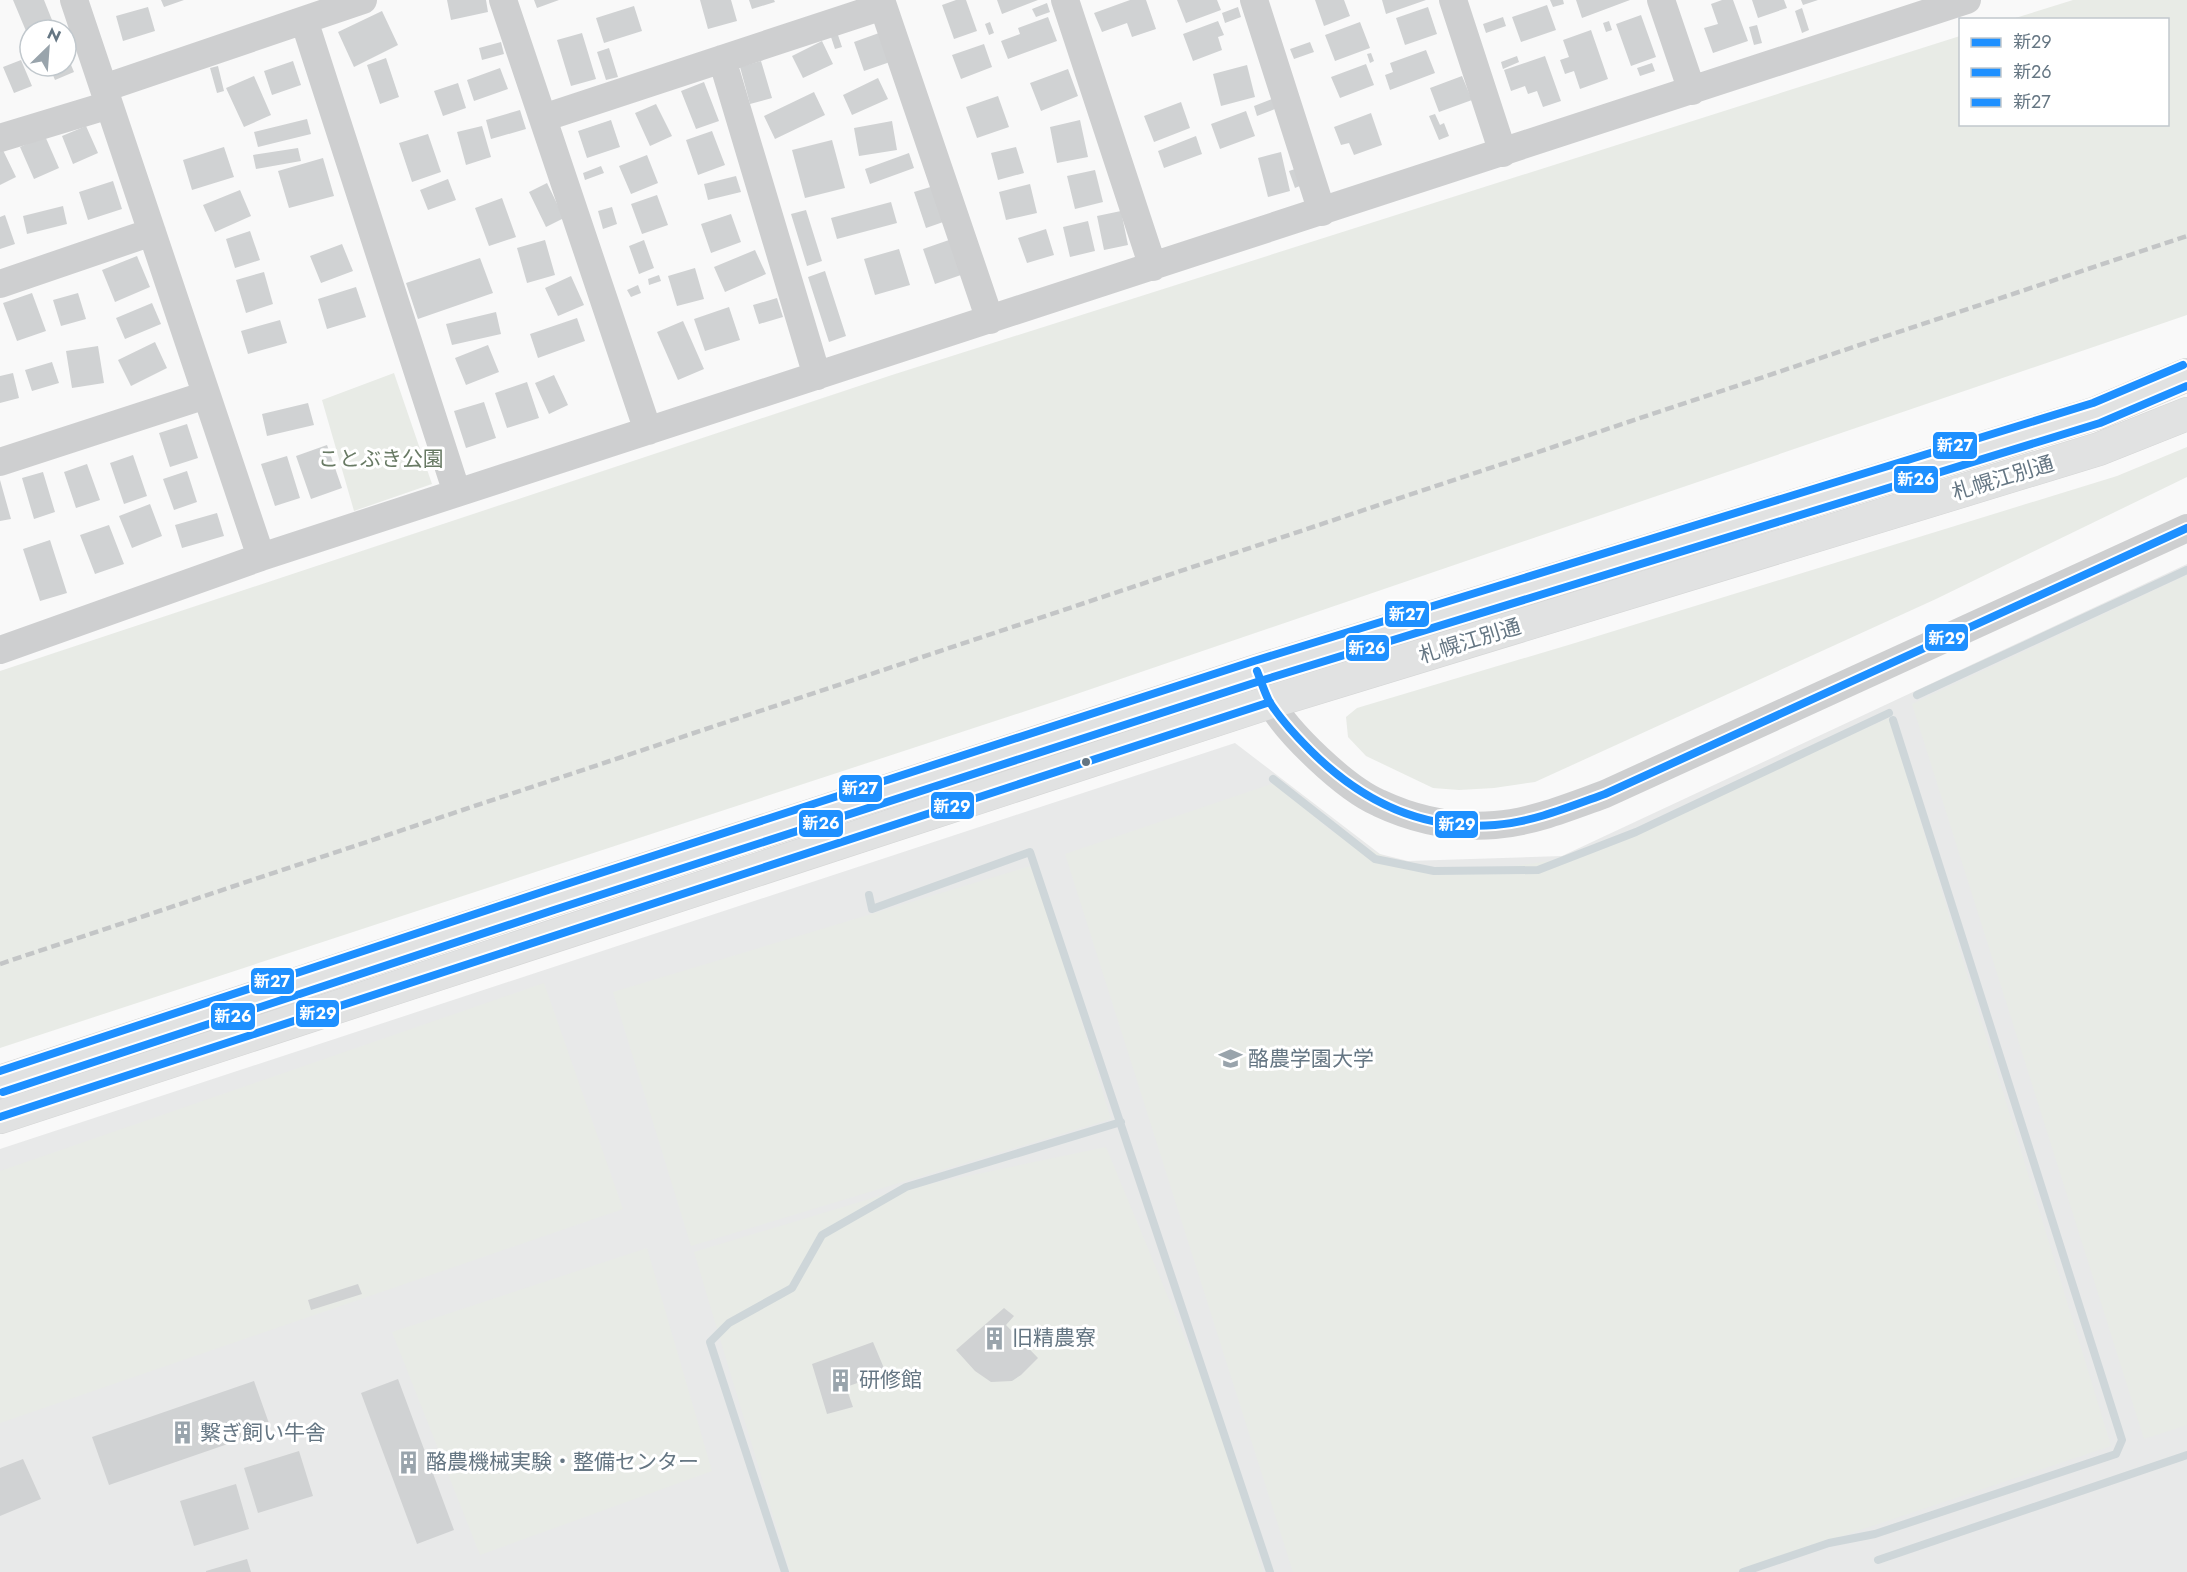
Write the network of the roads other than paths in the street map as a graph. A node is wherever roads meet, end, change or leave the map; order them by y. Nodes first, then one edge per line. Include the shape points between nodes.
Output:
1 (74, 0) edge
2 (363, 0) edge
3 (503, 0) edge
4 (1065, 0) edge
5 (1254, 0) edge
6 (1453, 0) edge
7 (1661, 0) edge
8 (1967, 0) edge
9 (882, 3) edge
10 (304, 20) junction
11 (722, 59) junction
12 (1692, 91) junction
13 (106, 97) junction
14 (543, 118) junction
15 (0, 138) edge
16 (1503, 153) junction
17 (1322, 212) junction
18 (152, 232) junction
19 (1153, 267) junction
20 (0, 284) edge
21 (990, 320) junction
22 (2187, 375) edge
23 (817, 376) junction
24 (206, 395) junction
25 (2187, 414) edge
26 (648, 431) junction
27 (0, 462) edge
28 (456, 494) junction
29 (2187, 528) edge
30 (261, 557) junction
31 (0, 650) edge
32 (1257, 671) junction
33 (1270, 702) junction
34 (0, 1082) edge
35 (0, 1117) edge

1 - 13 street
2 - 10 street
3 - 14 street
4 - 19 street
5 - 17 street
6 - 16 street
7 - 12 street
8 - 12 street
9 - 11 street
9 - 21 street
10 - 13 street
10 - 28 street
11 - 14 street
11 - 23 street
12 - 16 street
13 - 15 street
13 - 18 street
14 - 26 street
16 - 17 street
17 - 19 street
18 - 20 street
18 - 24 street
19 - 21 street
21 - 23 street
22 - 32 highway, 札幌江別通 via 2097,413
23 - 26 street
24 - 27 street
24 - 30 street
25 - 33 highway, 札幌江別通 via 2099,449
26 - 28 street
28 - 30 street
29 - 33 street via 1605,794 1537,818 1497,825 1455,826 1378,803 1340,778 1306,747
30 - 31 street
32 - 33 street
32 - 34 highway, 札幌江別通
33 - 35 highway, 札幌江別通

